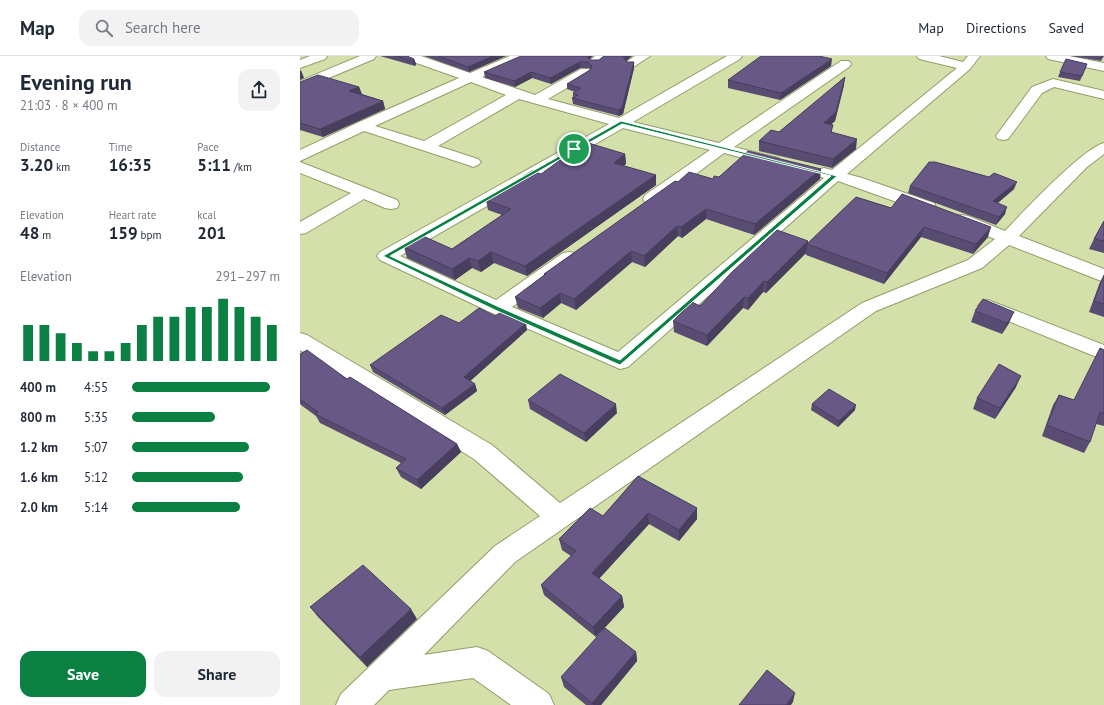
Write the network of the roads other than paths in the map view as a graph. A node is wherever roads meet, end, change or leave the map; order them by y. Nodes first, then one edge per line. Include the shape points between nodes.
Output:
1 (321, 56) edge
2 (370, 56) edge
3 (409, 56) edge
4 (520, 56) edge
5 (644, 56) edge
6 (736, 56) edge
7 (923, 56) edge
8 (1052, 56) edge
9 (445, 61) edge
10 (970, 61) edge
11 (632, 63) edge
12 (300, 64) edge
13 (845, 64) dead end
14 (1104, 67) edge
15 (585, 72) edge
16 (469, 78) junction
17 (300, 86) edge
18 (517, 94) junction
19 (1104, 95) edge
20 (536, 100) junction
21 (621, 123) junction
22 (362, 126) junction
23 (1003, 136) dead end
24 (425, 147) junction
25 (1104, 147) edge
26 (722, 148) junction
27 (300, 156) edge
28 (472, 162) dead end
29 (790, 165) edge
30 (300, 167) edge
31 (812, 170) edge
32 (835, 176) junction
33 (363, 193) junction
34 (391, 204) dead end
35 (638, 208) edge
36 (300, 229) edge
37 (1008, 237) junction
38 (580, 249) edge
39 (1104, 276) edge
40 (988, 306) edge
41 (497, 308) junction
42 (300, 340) edge
43 (1104, 353) edge
44 (560, 518) junction
45 (381, 676) junction
46 (352, 705) edge
47 (538, 705) edge

1 - 12 street
2 - 17 street
3 - 9 street via 426,62
4 - 16 street
5 - 11 street
6 - 21 street
7 - 10 street
8 - 14 street
9 - 16 street
10 - 32 street
13 - 26 street
15 - 20 street
16 - 18 street
16 - 22 street
18 - 20 street
18 - 24 street
19 - 23 street via 1053,83 1036,90
20 - 21 street
21 - 26 street
21 - 41 street via 386,256
22 - 24 street
22 - 27 street
24 - 28 street
25 - 37 street via 1082,164
26 - 29 street
26 - 35 street
30 - 33 street
31 - 32 street
32 - 37 street via 856,181
32 - 41 street via 620,362
33 - 34 street
33 - 36 street
37 - 39 street
37 - 44 street via 976,264 870,307
38 - 41 street
40 - 43 street
42 - 44 street via 483,452
44 - 45 street via 505,554
45 - 46 street
45 - 47 street via 477,662

